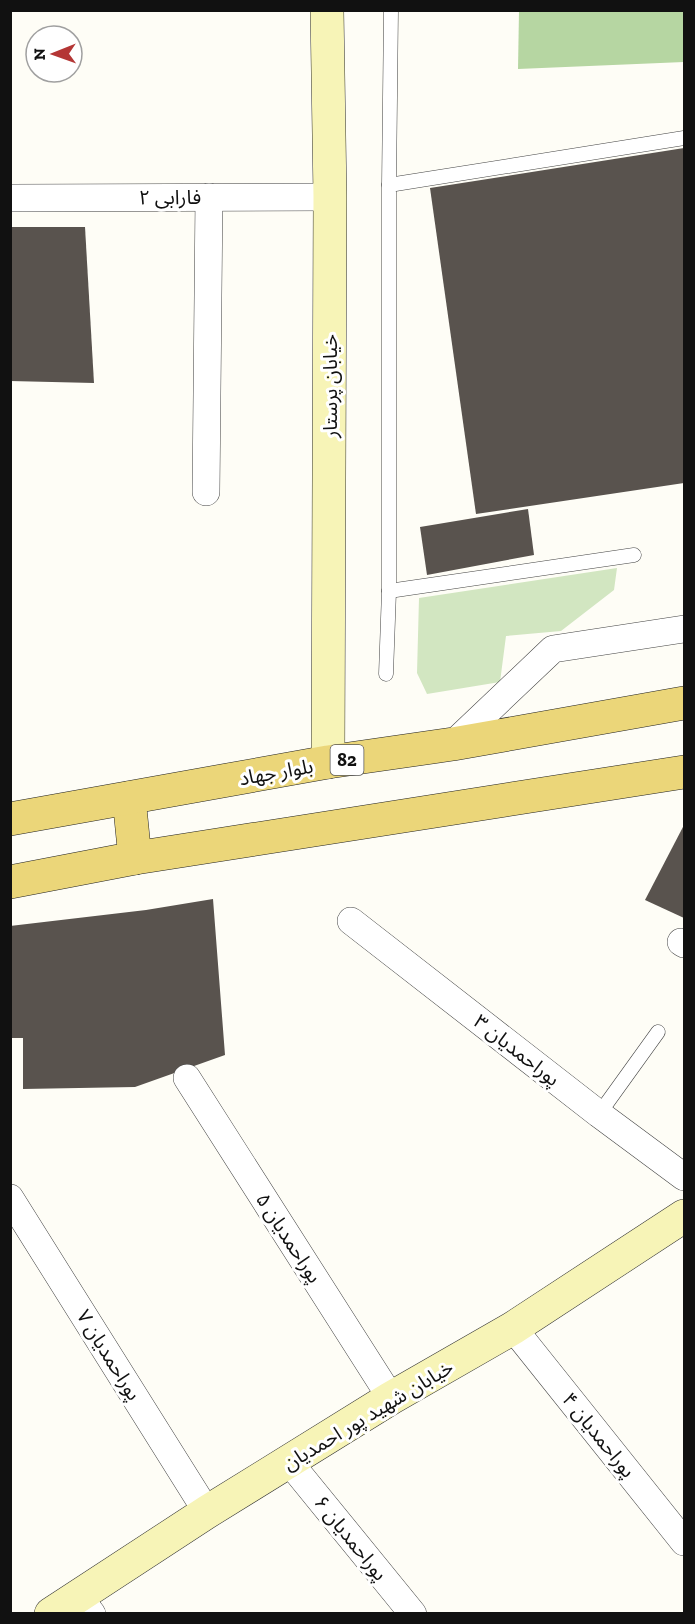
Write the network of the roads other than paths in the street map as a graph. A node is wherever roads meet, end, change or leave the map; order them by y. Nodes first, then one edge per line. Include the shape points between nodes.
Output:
1 (327, 10) edge
2 (391, 10) edge
3 (684, 138) edge
4 (389, 184) junction
5 (209, 197) junction
6 (330, 197) junction
7 (10, 198) edge
8 (206, 492) dead end
9 (634, 555) dead end
10 (389, 591) junction
11 (684, 629) edge
12 (386, 674) dead end
13 (684, 703) edge
14 (453, 744) junction
15 (328, 762) junction
16 (684, 772) edge
17 (129, 798) junction
18 (10, 819) edge
19 (135, 858) junction
20 (10, 882) edge
21 (351, 921) dead end
22 (658, 1032) dead end
23 (187, 1078) dead end
24 (599, 1114) junction
25 (684, 1177) edge
26 (10, 1198) edge
27 (684, 1216) edge
28 (513, 1329) junction
29 (391, 1398) junction
30 (290, 1463) junction
31 (207, 1512) junction
32 (684, 1542) edge
33 (86, 1605) edge
34 (51, 1614) edge
35 (413, 1614) edge

1 - 6 street, خیابان پرستار
2 - 4 lane
3 - 4 lane
4 - 10 lane
5 - 6 street, فارابی ۲
5 - 7 street, فارابی ۲
5 - 8 street
6 - 15 street, خیابان پرستار
9 - 10 lane
10 - 12 lane
11 - 14 street via 553,649
13 - 14 main road, بلوار جهاد / 82
14 - 15 main road, بلوار جهاد / 82
15 - 17 main road, بلوار جهاد / 82
16 - 19 main road
17 - 18 main road, بلوار جهاد / 82
17 - 19 main road
19 - 20 main road
21 - 24 street, پوراحمدیان ۳
22 - 24 lane
23 - 29 street, پوراحمدیان ۵
24 - 25 street, پوراحمدیان ۳
26 - 31 street, پوراحمدیان ۷
27 - 28 street, خیابان شهید پور احمدیان
28 - 29 street, خیابان شهید پور احمدیان
28 - 32 street, پوراحمدیان ۴
29 - 30 street, خیابان شهید پور احمدیان
30 - 31 street, خیابان شهید پور احمدیان
30 - 35 street, پوراحمدیان ۶
31 - 33 street, خیابان شهید پور احمدیان
33 - 34 street, خیابان شهید پور احمدیان

